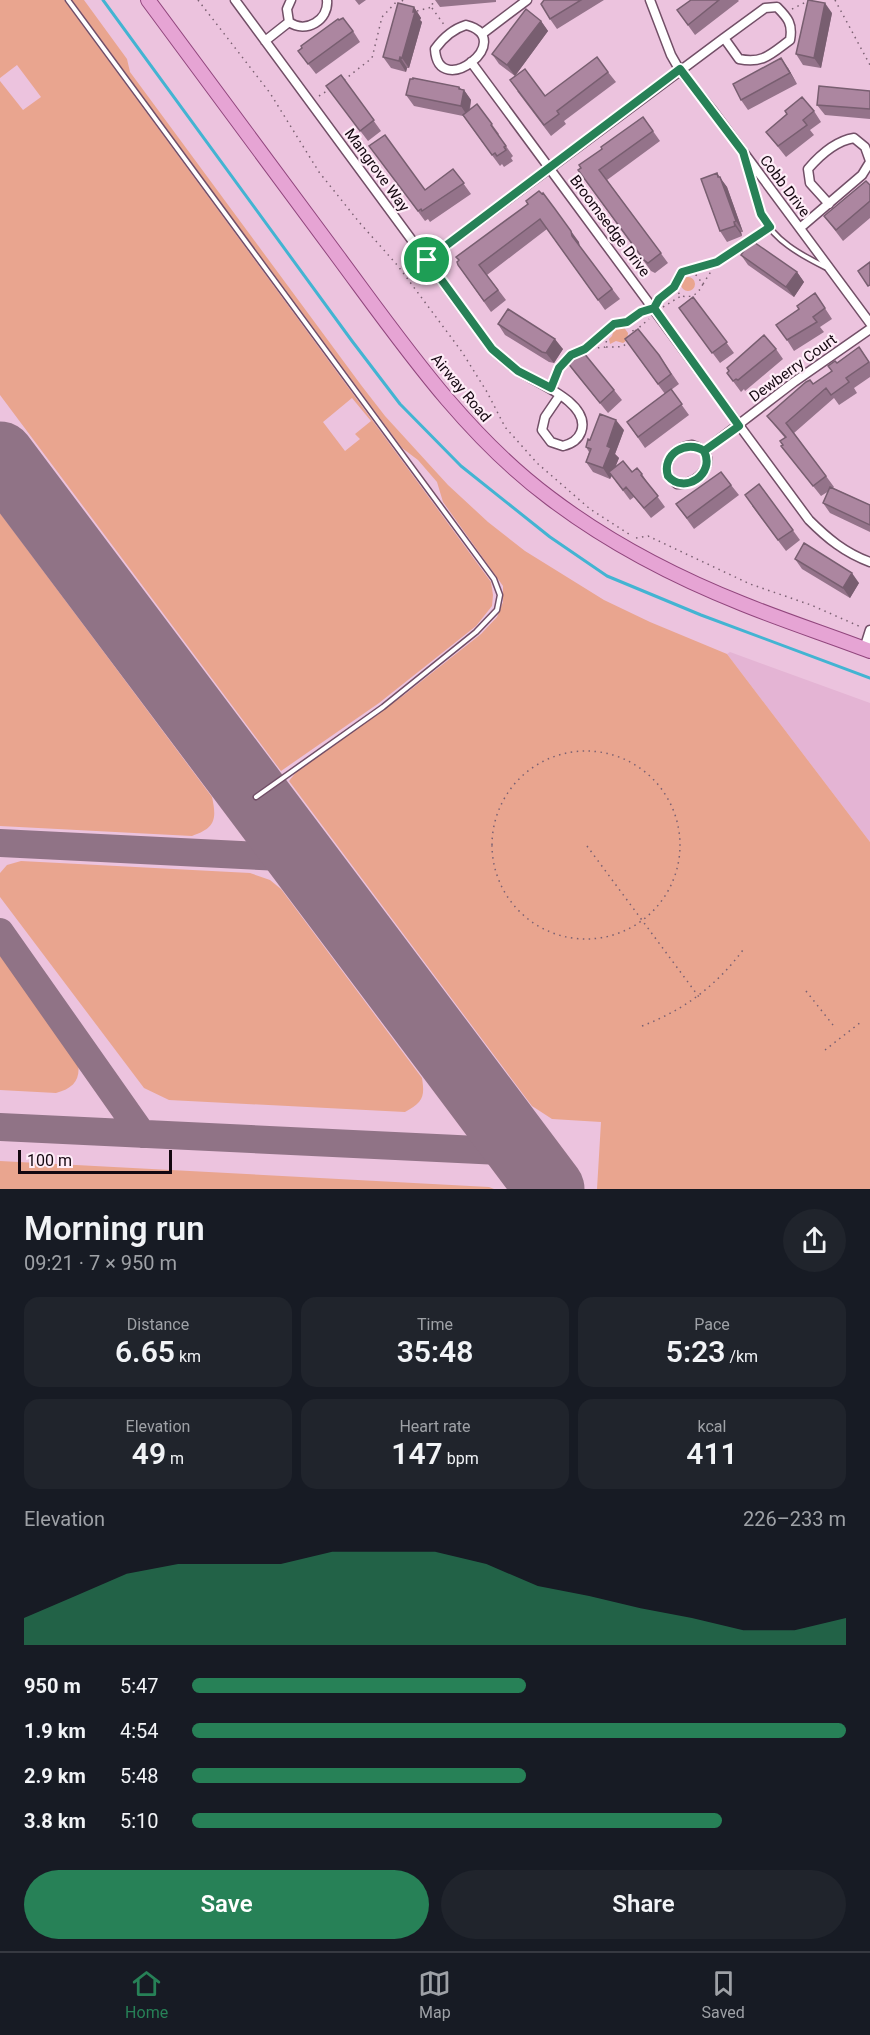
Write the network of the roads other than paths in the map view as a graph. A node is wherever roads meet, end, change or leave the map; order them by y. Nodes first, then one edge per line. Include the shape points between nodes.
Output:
1 (68, 0) edge
2 (148, 0) edge
3 (235, 0) edge
4 (291, 0) edge
5 (327, 0) edge
6 (526, 0) edge
7 (650, 0) edge
8 (289, 22) junction
9 (482, 34) junction
10 (724, 38) junction
11 (265, 41) junction
12 (471, 62) junction
13 (680, 69) junction
14 (743, 152) junction
15 (870, 162) edge
16 (549, 168) junction
17 (829, 204) junction
18 (800, 228) junction
19 (427, 260) junction
20 (831, 269) junction
21 (870, 323) edge
22 (870, 329) edge
23 (560, 395) junction
24 (739, 426) junction
25 (704, 451) junction
26 (870, 562) edge
27 (870, 630) edge
28 (867, 650) edge
29 (256, 797) dead end

1 - 29 lane via 494,579 500,595 496,610 476,632 383,707
2 - 28 main road, Airway Road via 451,404 521,474 551,499 626,548 672,572 743,605
3 - 11 street, Mangrove Way
4 - 8 street via 287,9
5 - 8 street via 328,9 317,22 300,27
6 - 9 street
7 - 13 street, Cobb Drive via 670,55
8 - 11 street
9 - 12 street via 483,51
9 - 12 street via 474,27 458,27 435,49 441,67 451,70
10 - 10 street via 739,59 753,62 790,40 792,26 777,7 765,8
10 - 13 street
11 - 19 street, Mangrove Way
12 - 16 street, Broomsedge Drive
13 - 14 street, Cobb Drive
13 - 16 street
14 - 18 street, Cobb Drive
14 - 20 lane via 761,214 776,235 800,254
15 - 17 street via 862,175
15 - 17 street via 865,147 854,138 842,140 818,157 808,169 810,183
16 - 19 street
16 - 24 street, Broomsedge Drive
17 - 18 street
18 - 20 street, Cobb Drive
19 - 23 street, Mangrove Way via 492,349 518,371
20 - 21 street, Cobb Drive
22 - 24 street, Dewberry Court
23 - 23 street, Mangrove Way via 578,412 582,422 580,435 563,446 551,442 542,430 545,417
24 - 25 street, Dewberry Court
24 - 26 street, Broomsedge Drive via 809,520 831,542
25 - 25 street via 686,446 676,452 669,457 668,476 677,484 698,478 706,468
27 - 28 street

